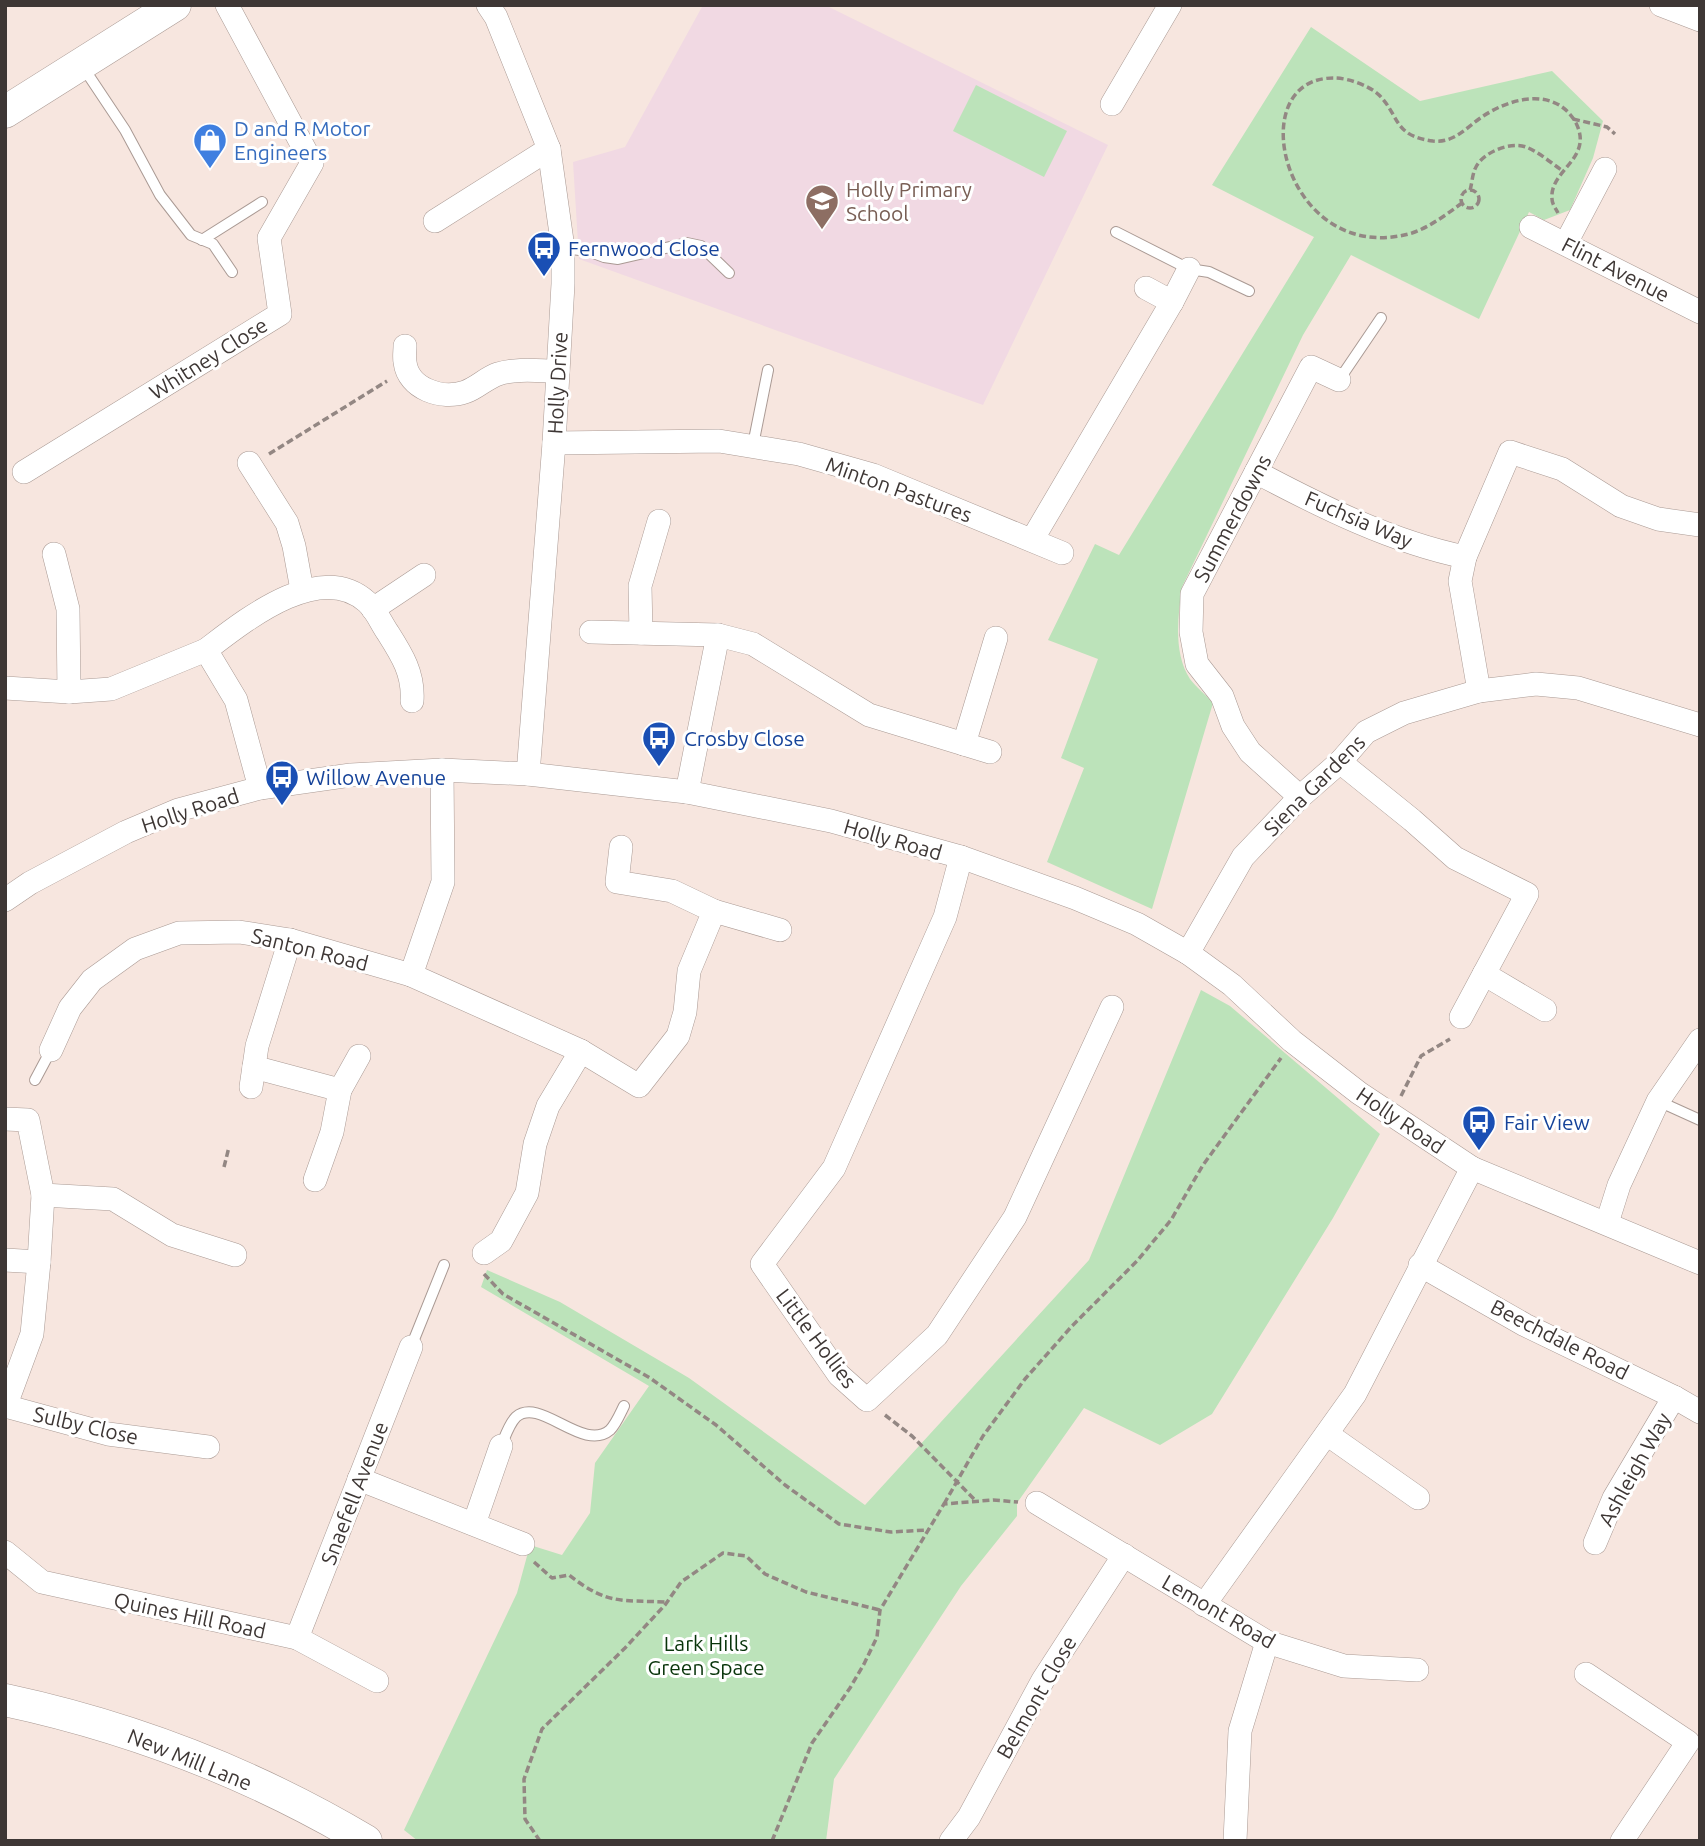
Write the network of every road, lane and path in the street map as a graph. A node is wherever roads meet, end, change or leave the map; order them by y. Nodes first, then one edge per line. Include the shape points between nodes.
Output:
1 (175, 5) edge
2 (227, 5) edge
3 (488, 5) edge
4 (1661, 5) edge
5 (1167, 6) edge
6 (1700, 20) edge
7 (81, 64) junction
8 (1112, 104) dead end
9 (5, 112) edge
10 (1573, 119) junction
11 (1615, 134) dead end
12 (550, 149) junction
13 (1605, 169) dead end
14 (1563, 171) junction
15 (1470, 190) junction
16 (262, 202) dead end
17 (1462, 203) junction
18 (435, 221) dead end
19 (1531, 227) dead end
20 (1116, 232) dead end
21 (202, 240) junction
22 (1567, 240) junction
23 (563, 248) junction
24 (1189, 269) junction
25 (232, 272) dead end
26 (729, 273) dead end
27 (1146, 288) dead end
28 (1250, 291) dead end
29 (1172, 302) junction
30 (1700, 313) edge
31 (1381, 318) dead end
32 (406, 357) joint
33 (768, 370) dead end
34 (558, 371) junction
35 (1339, 380) joint
36 (554, 443) junction
37 (753, 445) junction
38 (250, 464) joint
39 (24, 472) dead end
40 (1256, 472) junction
41 (659, 521) dead end
42 (1700, 525) edge
43 (1032, 540) junction
44 (1062, 553) dead end
45 (54, 554) dead end
46 (1465, 557) junction
47 (424, 575) dead end
48 (302, 590) junction
49 (373, 609) junction
50 (591, 632) dead end
51 (641, 633) junction
52 (718, 635) junction
53 (996, 638) dead end
54 (206, 650) junction
55 (5, 688) edge
56 (1479, 691) junction
57 (69, 692) junction
58 (412, 701) dead end
59 (1700, 725) edge
60 (964, 744) junction
61 (990, 752) dead end
62 (1340, 762) junction
63 (442, 770) junction
64 (528, 774) junction
65 (260, 788) junction
66 (687, 792) junction
67 (1300, 797) junction
68 (621, 847) dead end
69 (961, 858) junction
70 (5, 900) edge
71 (714, 911) junction
72 (780, 930) dead end
73 (290, 940) junction
74 (1188, 953) junction
75 (1484, 974) junction
76 (411, 975) junction
77 (1112, 1007) dead end
78 (1545, 1010) dead end
79 (1461, 1017) dead end
80 (1450, 1039) dead end
81 (1700, 1040) edge
82 (1292, 1041) junction
83 (51, 1050) joint
84 (581, 1051) junction
85 (359, 1056) dead end
86 (35, 1080) dead end
87 (340, 1090) junction
88 (1658, 1101) junction
89 (1391, 1114) junction
90 (5, 1119) edge
91 (1700, 1120) edge
92 (229, 1147) dead end
93 (224, 1167) dead end
94 (1472, 1168) junction
95 (315, 1180) dead end
96 (43, 1195) junction
97 (1607, 1223) junction
98 (484, 1252) joint
99 (235, 1255) dead end
100 (5, 1260) edge
101 (39, 1262) junction
102 (1700, 1263) edge
103 (444, 1265) dead end
104 (1420, 1265) junction
105 (411, 1347) joint
106 (1674, 1397) junction
107 (867, 1400) junction
108 (5, 1406) edge
109 (624, 1406) dead end
110 (1700, 1412) edge
111 (1327, 1434) junction
112 (501, 1446) joint
113 (208, 1447) dead end
114 (359, 1479) junction
115 (957, 1481) junction
116 (1418, 1498) dead end
117 (976, 1501) junction
118 (1037, 1503) joint
119 (944, 1504) junction
120 (474, 1524) junction
121 (928, 1530) junction
122 (1595, 1542) dead end
123 (523, 1544) joint
124 (5, 1552) edge
125 (1124, 1555) junction
126 (667, 1602) junction
127 (1204, 1605) junction
128 (880, 1610) junction
129 (298, 1639) junction
130 (1267, 1642) junction
131 (1418, 1670) dead end
132 (1586, 1674) dead end
133 (377, 1681) dead end
134 (5, 1700) edge
135 (1694, 1742) edge
136 (366, 1841) edge
137 (540, 1841) edge
138 (772, 1841) edge
139 (951, 1841) edge
140 (1235, 1841) edge
141 (1622, 1841) edge

1 - 7 street
2 - 39 street, Whitney Close via 312,163 269,238 280,314
3 - 12 street, Holly Drive
4 - 6 street
5 - 8 street
7 - 9 street
7 - 21 lane via 125,130 160,195 191,235
10 - 11 path via 1607,127
10 - 14 path via 1578,127 1578,152
10 - 17 path via 1554,101 1538,97 1495,110 1463,133 1435,141 1414,136 1397,124 1378,94 1336,78 1314,81 1288,108 1283,132 1285,158 1294,183 1321,216 1342,229 1392,237 1415,232
12 - 18 street
12 - 23 street, Holly Drive
13 - 22 street
14 - 15 path via 1527,147 1516,145 1483,159 1475,167
14 - 22 path via 1552,200
15 - 17 path via 1462,194
15 - 17 path via 1477,194 1478,202 1469,208
16 - 21 lane
19 - 22 street, Flint Avenue
20 - 24 lane
21 - 25 lane via 213,244
22 - 30 street, Flint Avenue
23 - 26 lane via 618,259 687,243 701,246
23 - 34 street, Holly Drive
24 - 28 lane via 1209,272
24 - 29 street
27 - 29 street
29 - 43 street
31 - 35 lane
32 - 34 street via 416,384 446,396 504,373
32 - 38 path
33 - 37 lane
34 - 36 street, Holly Drive
35 - 40 street, Summerdowns via 1311,367
36 - 37 street, Minton Pastures via 719,441
36 - 64 street, Holly Drive
37 - 43 street, Minton Pastures via 873,475
38 - 48 street via 286,523
40 - 46 street, Fuchsia Way via 1312,502 1394,536
40 - 67 street, Summerdowns via 1192,594 1191,632 1197,664 1222,696 1233,726 1250,752
41 - 51 street via 640,586
42 - 46 street via 1658,519 1621,506 1562,469 1510,452
43 - 44 street, Minton Pastures
45 - 57 street via 68,609
46 - 56 street via 1460,581
47 - 49 street
48 - 49 street via 340,587 366,600
48 - 54 street via 268,605
49 - 58 street via 406,661
50 - 51 street
51 - 52 street
52 - 60 street via 753,644 869,715
52 - 66 street
53 - 60 street
54 - 57 street via 111,690
54 - 65 street via 236,700
55 - 57 street
56 - 59 street, Siena Gardens via 1536,684 1578,688
56 - 62 street, Siena Gardens via 1394,718 1366,732
60 - 61 street
62 - 67 street, Siena Gardens
62 - 75 street via 1455,858 1528,894
63 - 64 street, Holly Road
63 - 65 street, Holly Road via 351,775
63 - 76 street via 443,882
64 - 66 street, Holly Road
65 - 70 street, Holly Road via 178,810 126,832
66 - 69 street, Holly Road via 831,821
67 - 74 street, Siena Gardens via 1242,857
68 - 71 street via 617,882 672,891
69 - 74 street, Holly Road via 1075,898 1137,924
69 - 107 street, Little Hollies via 945,917 834,1168 762,1264 839,1375
71 - 72 street
71 - 84 street, Santon Road via 689,971 678,1036 639,1086
73 - 76 street, Santon Road
73 - 83 street, Santon Road via 239,932 179,933 135,949 92,980 70,1008
73 - 87 street via 252,1077
74 - 82 street, Holly Road via 1232,985
75 - 78 street
75 - 79 street
76 - 84 street, Santon Road
77 - 107 street, Little Hollies via 1014,1217 937,1335
80 - 89 path via 1421,1056
81 - 88 street
82 - 89 street, Holly Road
82 - 115 path via 1203,1166 1171,1220 1025,1379
83 - 86 lane
84 - 98 street via 548,1106 535,1143 527,1193 500,1241
85 - 87 street
87 - 95 street via 332,1132
88 - 91 lane
88 - 97 street via 1619,1185
89 - 94 street, Holly Road
90 - 96 street via 28,1120
92 - 93 path
94 - 97 street, Holly Road
94 - 104 street
96 - 99 street via 113,1199 173,1235
96 - 101 street
97 - 102 street, Holly Road
98 - 121 path via 474,1263 503,1294 650,1378 839,1524 891,1532
100 - 101 street
101 - 108 street via 32,1334
103 - 105 lane
104 - 106 street, Beechdale Road via 1525,1325
104 - 111 street via 1355,1394
105 - 114 street, Snaefell Avenue
106 - 110 street, Beechdale Road
106 - 122 street, Ashleigh Way via 1614,1498
107 - 115 path
108 - 113 street, Sulby Close via 108,1434
109 - 112 lane via 614,1426 599,1436 528,1412 513,1420
111 - 116 street
111 - 127 street
112 - 120 street
114 - 120 street
114 - 129 street, Snaefell Avenue
115 - 117 path
115 - 119 path
117 - 118 path
117 - 119 path
118 - 125 street, Lemont Road
119 - 121 path
120 - 123 street
121 - 128 path
123 - 126 path via 526,1557 552,1578 569,1575 600,1596 619,1601
124 - 129 street, Quines Hill Road via 42,1582
125 - 127 street, Lemont Road
125 - 139 street, Belmont Close via 1042,1680 970,1817
126 - 128 path via 681,1582 723,1553 746,1556 765,1574 806,1591
126 - 137 path via 542,1729 524,1779 525,1819
127 - 130 street, Lemont Road
128 - 138 path via 877,1637 850,1688 812,1743
129 - 133 street, Quines Hill Road
130 - 131 street, Lemont Road via 1344,1666
130 - 140 street via 1240,1731
132 - 135 street
134 - 136 street, New Mill Lane via 124,1731 326,1817
135 - 141 street

